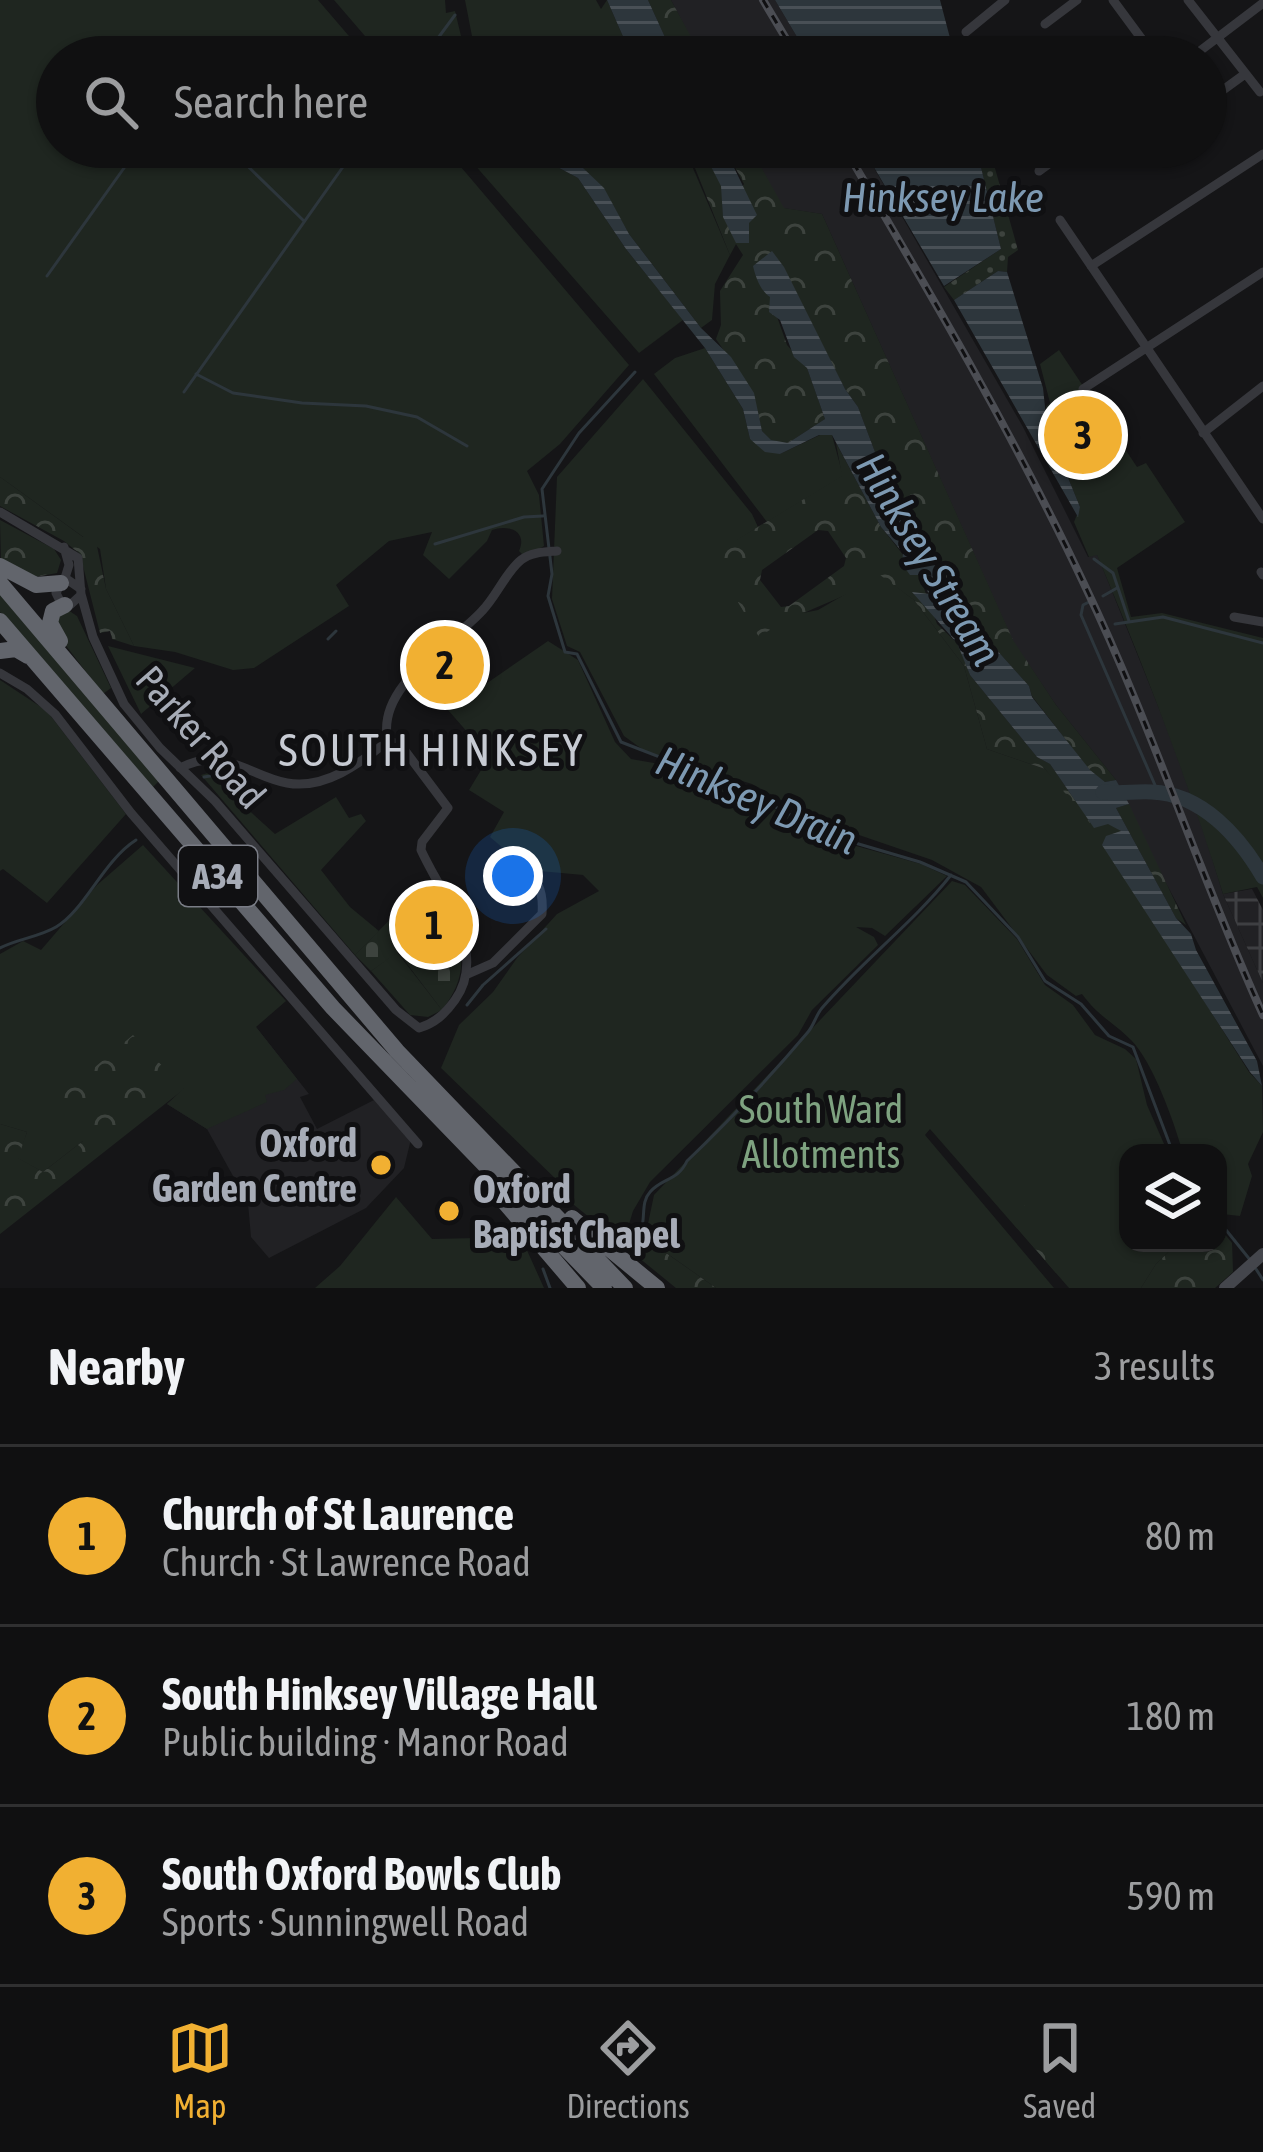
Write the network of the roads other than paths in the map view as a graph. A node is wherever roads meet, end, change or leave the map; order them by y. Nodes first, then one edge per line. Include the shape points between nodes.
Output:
1 (1005, 0) edge
2 (1076, 0) edge
3 (1112, 0) edge
4 (1188, 0) edge
5 (1263, 3) edge
6 (1045, 24) dead end
7 (966, 32) dead end
8 (1139, 36) edge
9 (1215, 36) edge
10 (1220, 36) edge
11 (1227, 51) edge
12 (1245, 74) junction
13 (1227, 87) edge
14 (1260, 92) dead end
15 (1263, 154) edge
16 (1043, 168) edge
17 (1039, 171) dead end
18 (1060, 220) dead end
19 (1091, 266) junction
20 (1263, 272) edge
21 (1145, 349) junction
22 (1263, 386) edge
23 (1083, 389) dead end
24 (1203, 433) junction
25 (1263, 492) edge
26 (1250, 501) junction
27 (0, 512) edge
28 (1263, 519) edge
29 (64, 547) junction
30 (550, 552) dead end
31 (0, 566) edge
32 (62, 582) junction
33 (0, 583) edge
34 (81, 592) junction
35 (68, 605) junction
36 (1234, 617) dead end
37 (0, 622) edge
38 (1263, 622) edge
39 (93, 637) junction
40 (0, 651) edge
41 (39, 664) junction
42 (0, 674) edge
43 (87, 685) junction
44 (388, 741) junction
45 (180, 769) junction
46 (522, 866) dead end
47 (468, 974) junction
48 (442, 1124) junction
49 (485, 1143) junction
50 (418, 1144) dead end
51 (1261, 1256) edge
52 (578, 1288) edge
53 (604, 1288) edge
54 (625, 1288) edge
55 (657, 1288) edge
56 (1226, 1288) edge

1 - 7 street
2 - 6 street
3 - 8 street
4 - 9 street
5 - 10 street
11 - 12 street
12 - 13 street
12 - 14 street
15 - 19 street
16 - 17 street
18 - 19 street
19 - 21 street
20 - 21 street
21 - 23 street
21 - 24 street
22 - 24 street
24 - 26 street
25 - 26 street
26 - 28 street
27 - 29 street
29 - 32 street via 69,565
29 - 34 street, Parker Road via 78,558
30 - 44 street via 518,562 481,613 415,671 389,714
31 - 32 highway via 36,585
32 - 34 street via 76,582
32 - 35 street via 57,597
33 - 43 highway, A34
34 - 35 street
34 - 39 street, Parker Road
35 - 39 street, Parker Road
35 - 43 highway via 53,611 51,628
36 - 38 street
37 - 41 highway, A34
39 - 45 street, Parker Road via 124,704
40 - 41 highway via 16,650
41 - 48 highway, A34 via 280,949
42 - 50 street via 55,714
43 - 49 highway, A34 via 345,992
44 - 45 street via 329,780 307,783 217,760
44 - 47 street via 400,744 448,808 422,850 461,932
45 - 47 street, Parker Road via 418,1028 448,1010
46 - 47 street via 535,875 542,914 493,963
48 - 52 highway
48 - 53 highway, A34
49 - 54 highway, A34
49 - 55 highway
51 - 56 street

